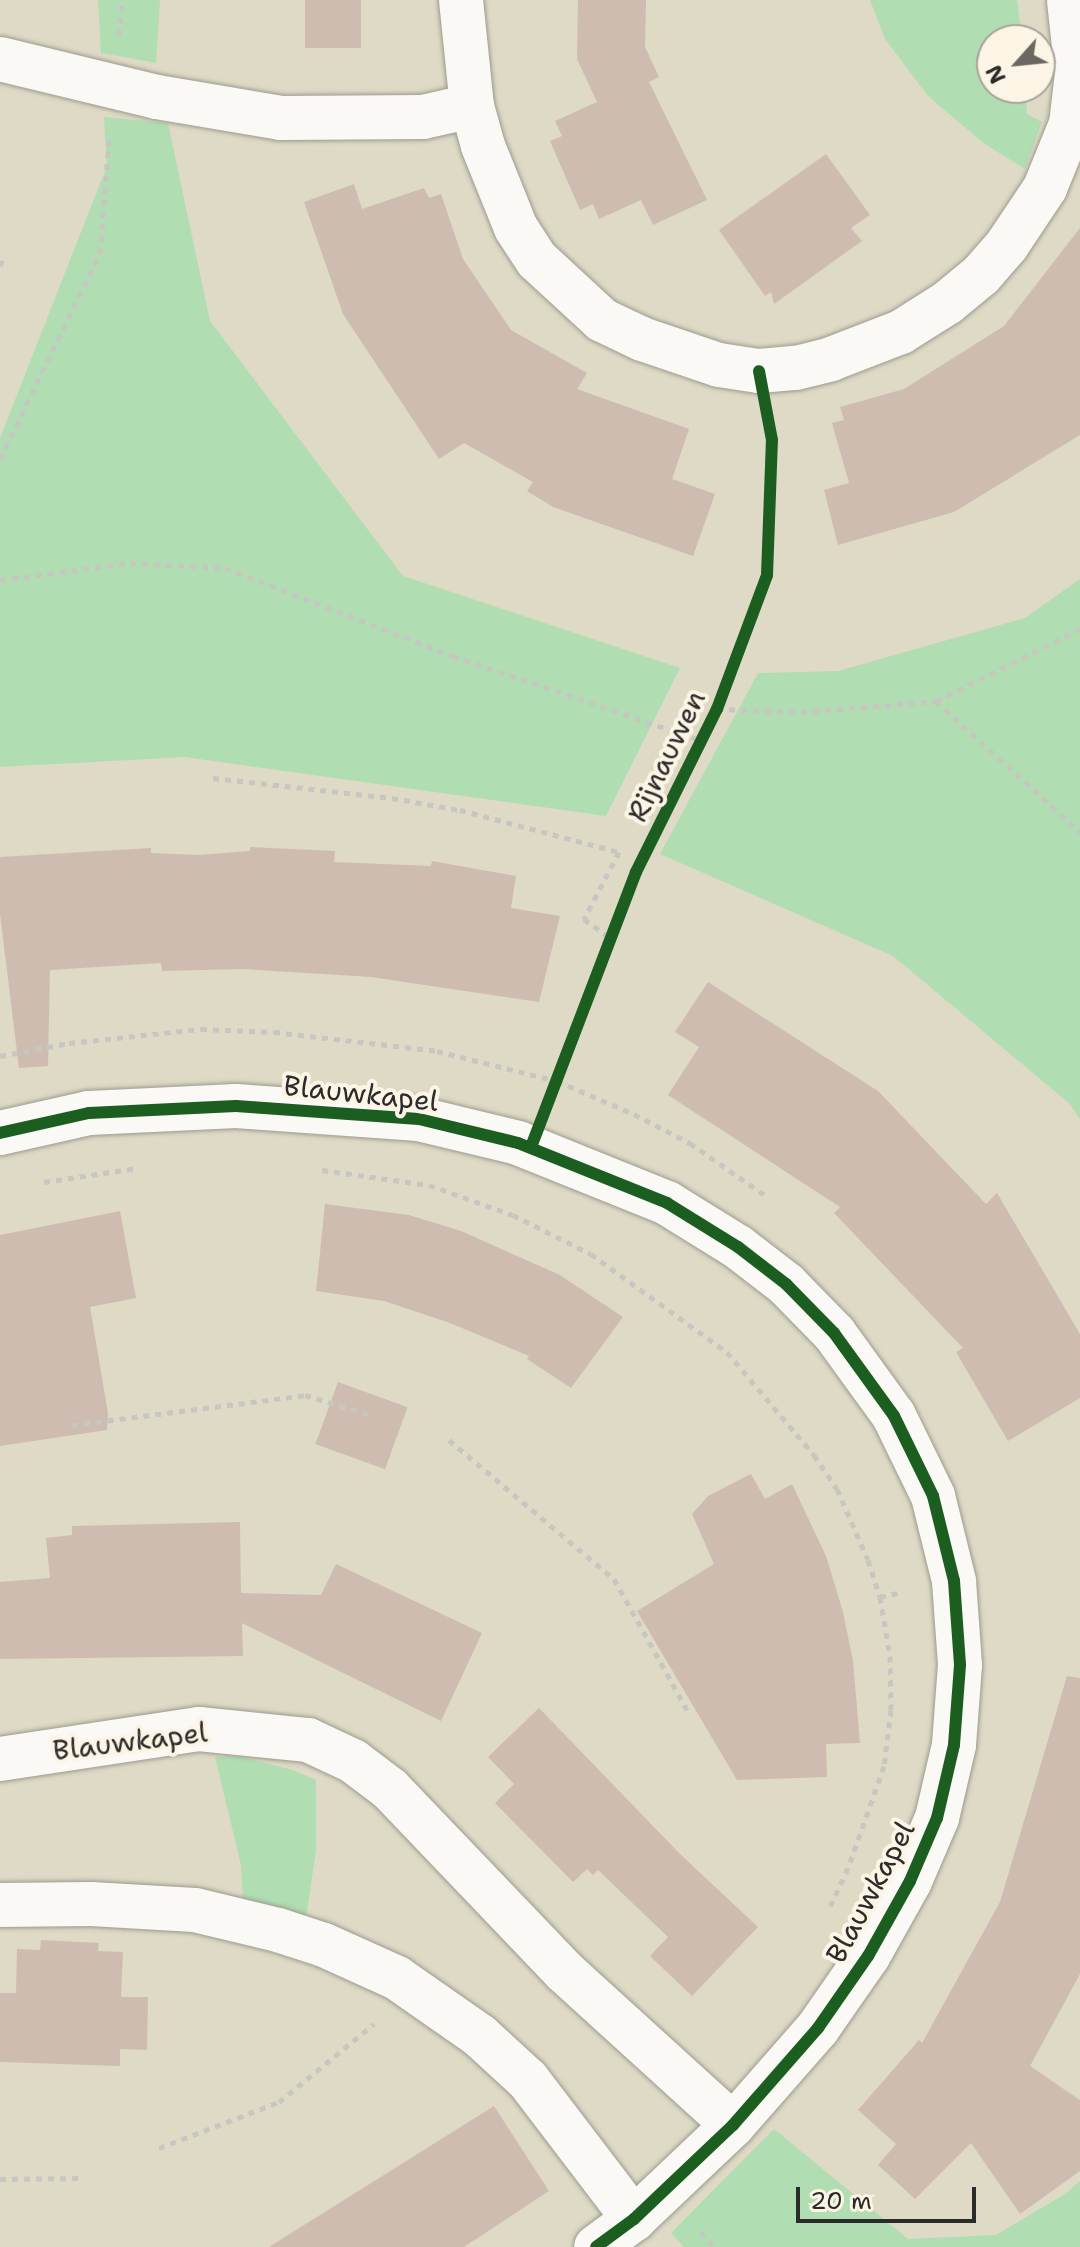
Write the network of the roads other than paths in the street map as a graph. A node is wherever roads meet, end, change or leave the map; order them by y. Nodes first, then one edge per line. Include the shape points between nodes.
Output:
1 (461, 0) edge
2 (1069, 0) edge
3 (0, 59) edge
4 (472, 106) junction
5 (0, 1133) edge
6 (0, 1759) edge
7 (0, 1905) edge
8 (733, 2125) junction
9 (634, 2219) junction
10 (596, 2247) edge

1 - 4 street
2 - 4 street via 1077,74 1071,124 1045,188 1007,245 947,303 901,332 796,368 759,371 678,354 602,320 537,260 516,228 492,174
3 - 4 street via 157,97 281,118 423,117
5 - 8 street, Blauwkapel via 89,1113 236,1106 419,1119 531,1147 667,1203 786,1284 834,1333 888,1407 933,1496 954,1581 960,1665 955,1729 937,1818 910,1881 868,1956 818,2028
6 - 8 street, Blauwkapel via 199,1729 308,1740 353,1761 390,1789 565,1972
7 - 9 street via 195,1910 324,1945 413,1989 480,2036 528,2080
8 - 9 street, Blauwkapel
9 - 10 street, Blauwkapel

